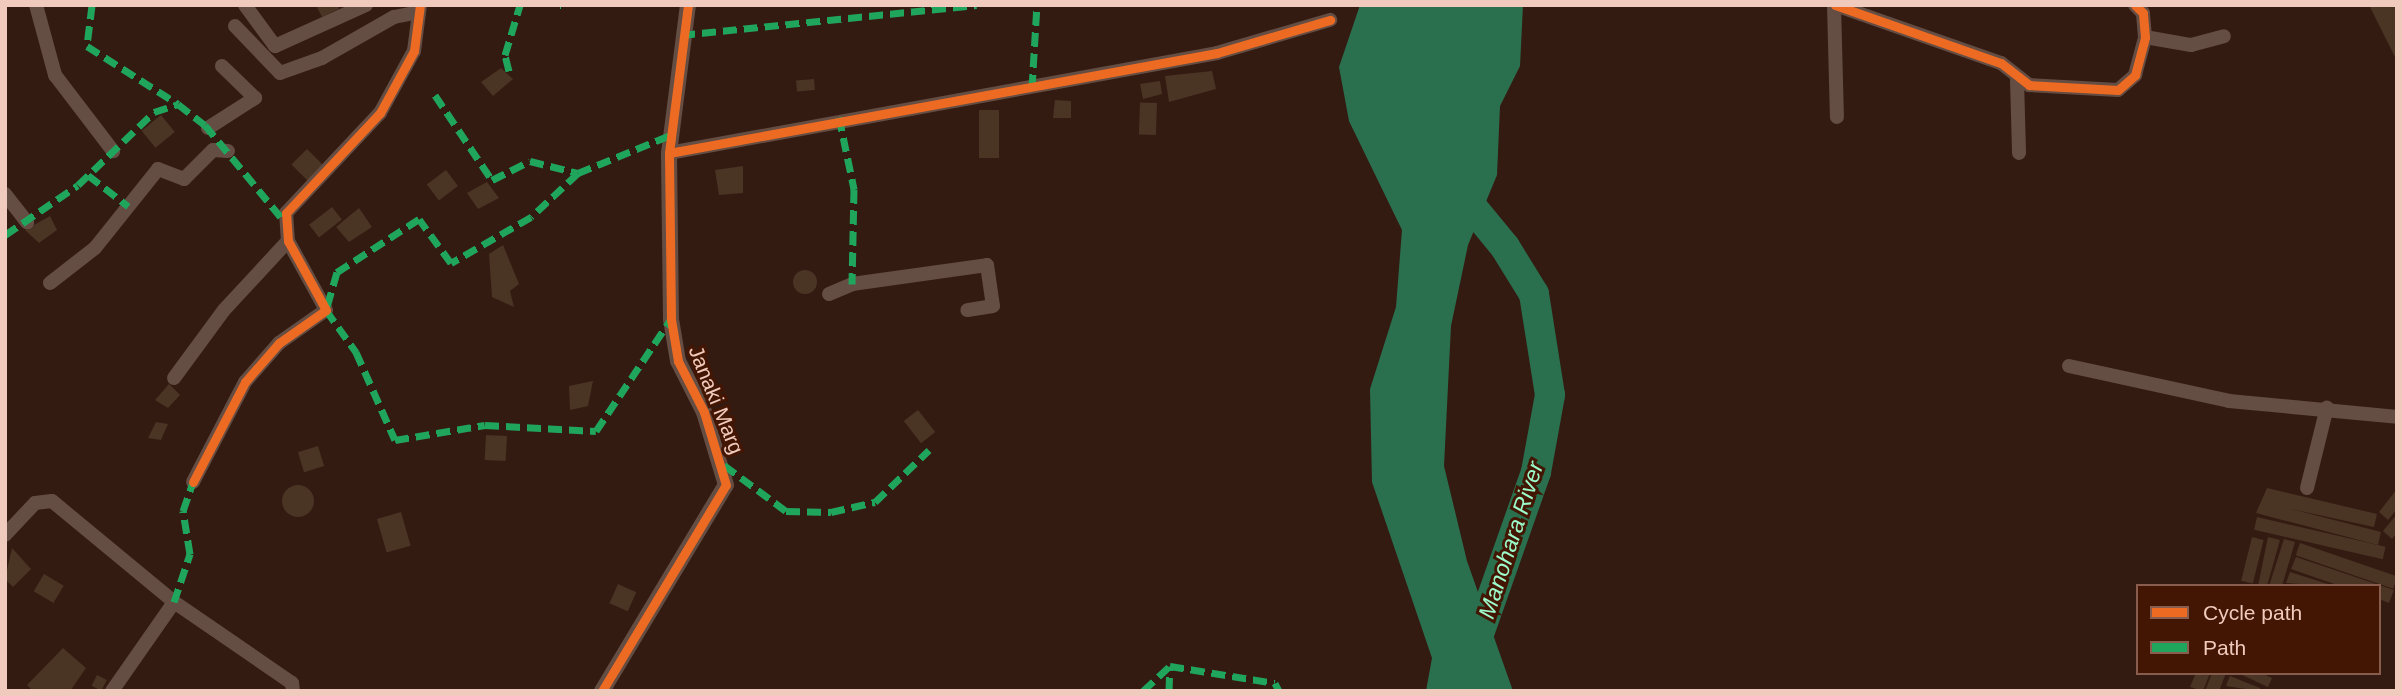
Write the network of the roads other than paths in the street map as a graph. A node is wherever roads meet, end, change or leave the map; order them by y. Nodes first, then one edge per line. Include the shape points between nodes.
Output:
1 (36, 5) edge
2 (245, 5) edge
3 (366, 5) edge
4 (688, 5) edge
5 (1834, 5) edge
6 (2135, 5) edge
7 (420, 8) edge
8 (1330, 20) dead end
9 (235, 26) dead end
10 (2224, 36) dead end
11 (2145, 37) junction
12 (222, 66) dead end
13 (2017, 80) junction
14 (1836, 117) dead end
15 (208, 128) dead end
16 (113, 151) dead end
17 (228, 151) dead end
18 (669, 153) junction
19 (2019, 153) dead end
20 (5, 194) edge
21 (27, 222) dead end
22 (288, 241) junction
23 (50, 283) dead end
24 (829, 293) dead end
25 (967, 310) dead end
26 (2069, 366) dead end
27 (174, 378) dead end
28 (2327, 407) junction
29 (2397, 417) edge
30 (193, 482) dead end
31 (2307, 488) dead end
32 (5, 535) edge
33 (174, 602) junction
34 (112, 691) edge
35 (293, 691) edge
36 (602, 691) edge

1 - 16 street via 55,75
2 - 3 street via 275,46
4 - 18 street, Janaki Marg
5 - 13 street via 1993,59
5 - 14 street
6 - 11 street via 2143,13
7 - 9 street via 394,17 322,58 281,73
7 - 22 street via 414,51 380,113 293,198 282,227
8 - 18 street via 1216,53
10 - 11 street via 2191,45
11 - 13 street via 2134,75 2118,90
12 - 15 street via 255,98
13 - 19 street
17 - 23 street via 213,150 184,179 158,169 95,248
18 - 36 street, Janaki Marg via 671,319 678,361 704,412 726,485
20 - 21 street
22 - 27 street via 224,310
22 - 30 street via 326,310 279,343 245,382
24 - 25 street via 852,284 987,265 993,306
26 - 28 street via 2229,401
28 - 29 street
28 - 31 street
32 - 33 street via 35,503 51,501
33 - 34 street
33 - 35 street via 292,683

